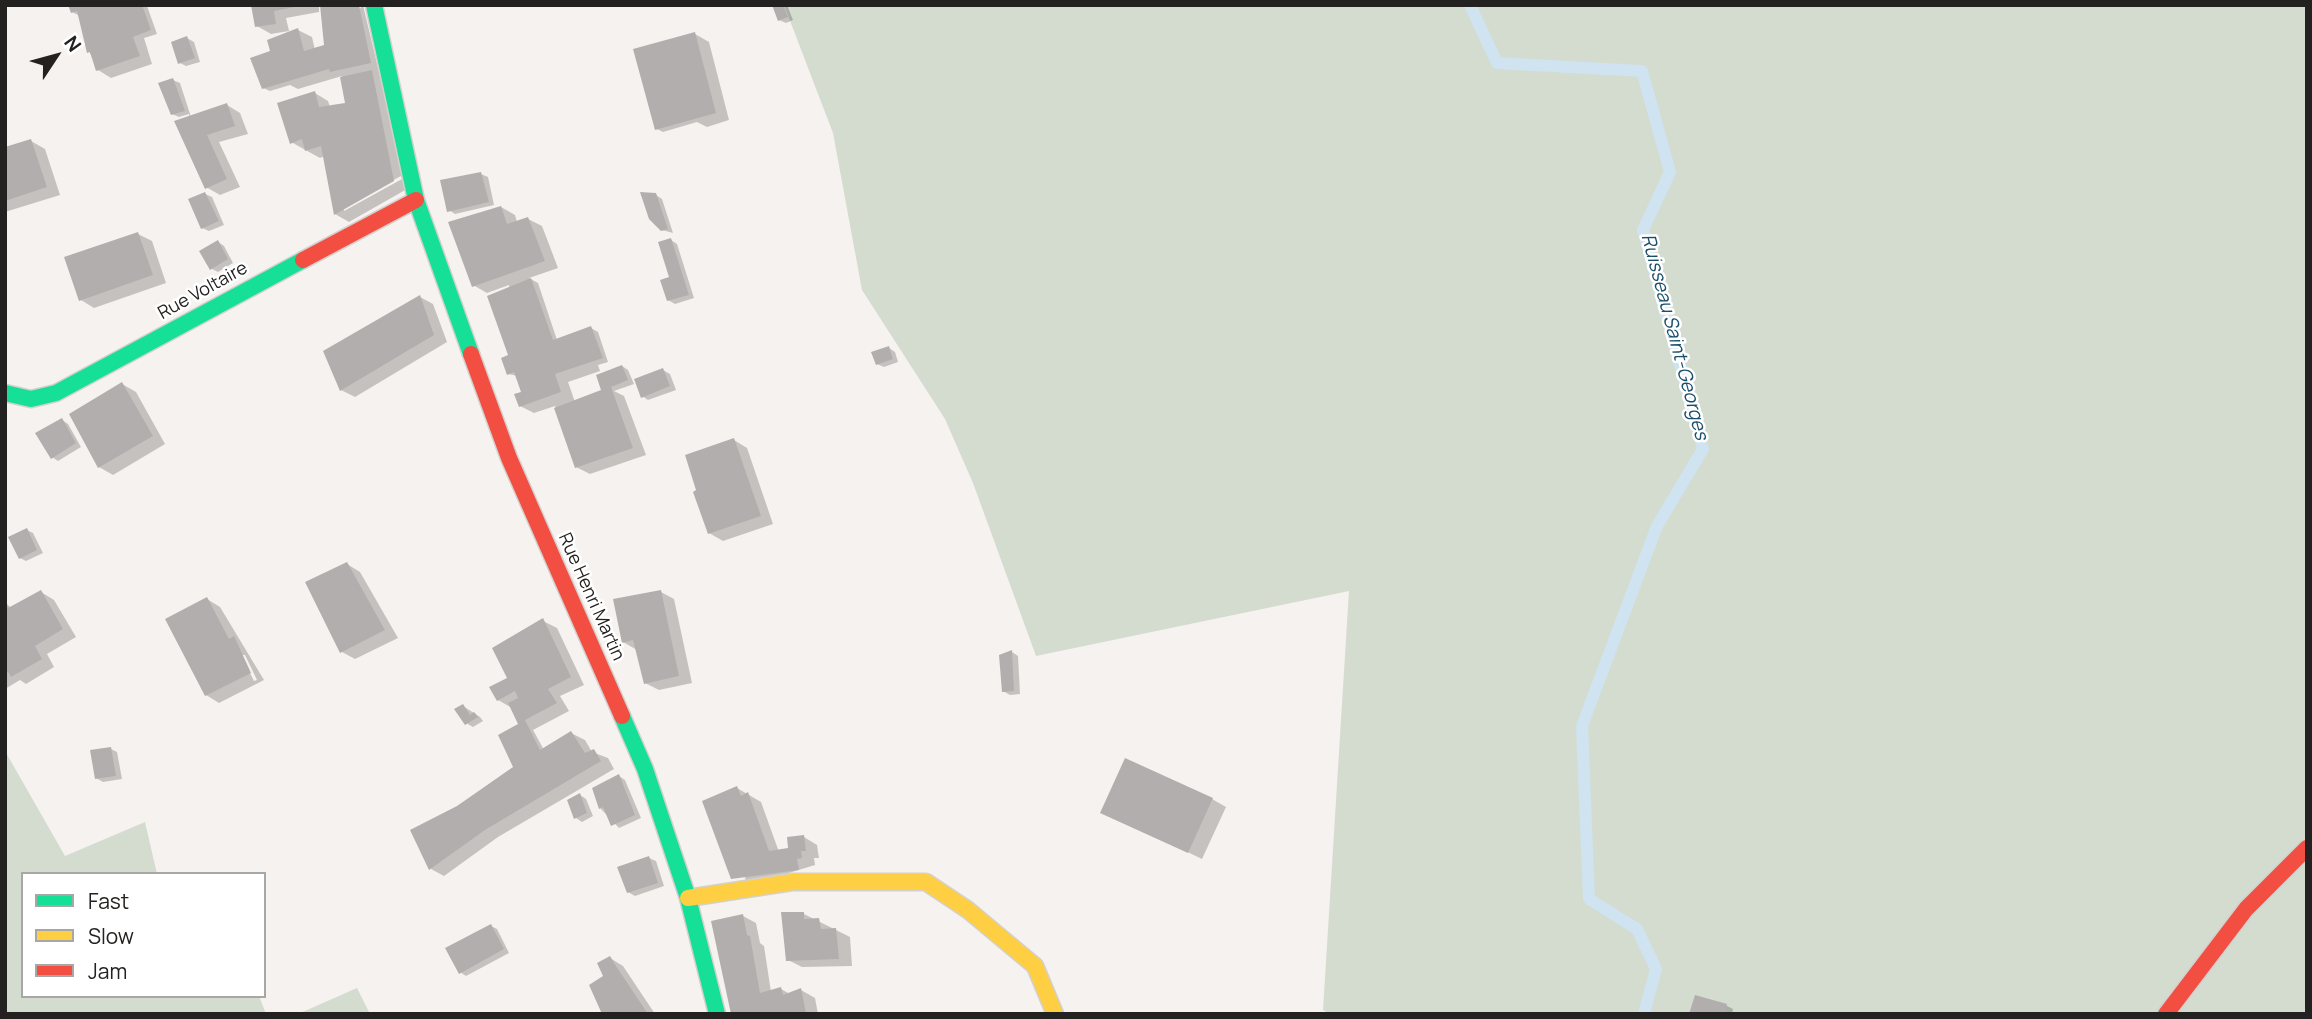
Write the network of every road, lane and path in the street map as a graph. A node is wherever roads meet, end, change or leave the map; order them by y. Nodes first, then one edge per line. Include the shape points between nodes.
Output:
1 (374, 5) edge
2 (416, 200) junction
3 (5, 393) edge
4 (2307, 848) edge
5 (688, 898) junction
6 (1054, 1011) edge
7 (717, 1014) edge
8 (2166, 1014) edge

1 - 2 street, Rue Henri Martin
2 - 3 street, Rue Voltaire via 56,393 32,399
2 - 5 street, Rue Henri Martin via 509,458 645,769
4 - 8 street via 2246,909
5 - 6 street via 792,883 926,882 1035,966
5 - 7 street, Rue Henri Martin

